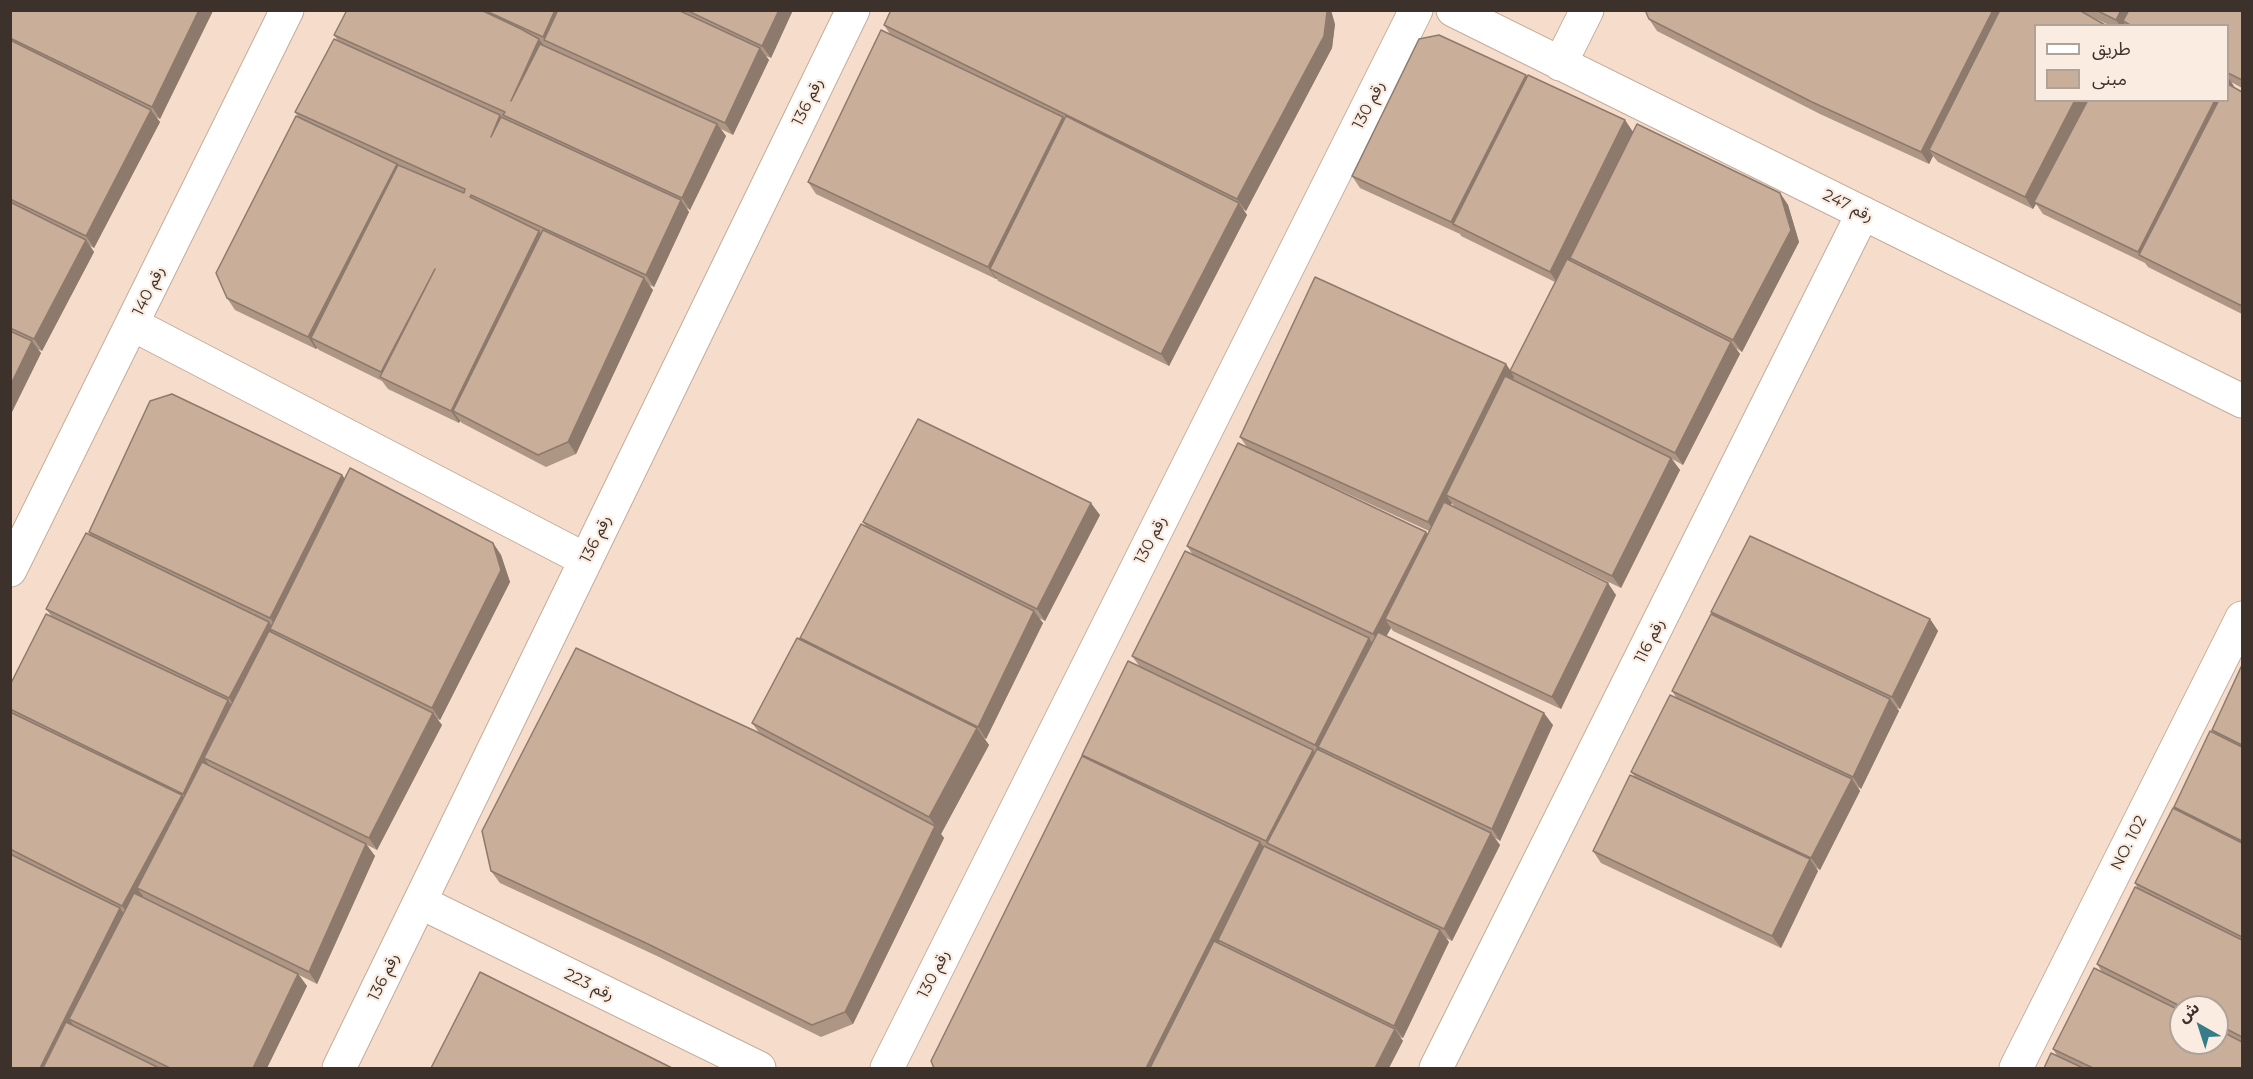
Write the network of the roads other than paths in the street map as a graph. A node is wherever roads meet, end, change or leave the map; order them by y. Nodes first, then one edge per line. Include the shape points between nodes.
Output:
1 (286, 10) edge
2 (853, 10) edge
3 (1416, 10) edge
4 (1453, 10) edge
5 (1587, 10) edge
6 (1560, 64) junction
7 (1863, 213) junction
8 (132, 324) junction
9 (2242, 401) edge
10 (586, 560) junction
11 (10, 570) edge
12 (2242, 618) edge
13 (420, 902) junction
14 (339, 1068) edge
15 (759, 1068) edge
16 (887, 1068) edge
17 (1436, 1068) edge
18 (2016, 1068) edge

1 - 8 street, رقم 140
2 - 10 street, رقم 136
3 - 16 street, رقم 130
4 - 6 street, رقم 247
5 - 6 street
6 - 7 street, رقم 247
7 - 9 street, رقم 247
7 - 17 street, رقم 116
8 - 10 street
8 - 11 street, رقم 140
10 - 13 street, رقم 136
12 - 18 street, NO. 102
13 - 14 street, رقم 136
13 - 15 street, رقم 223

